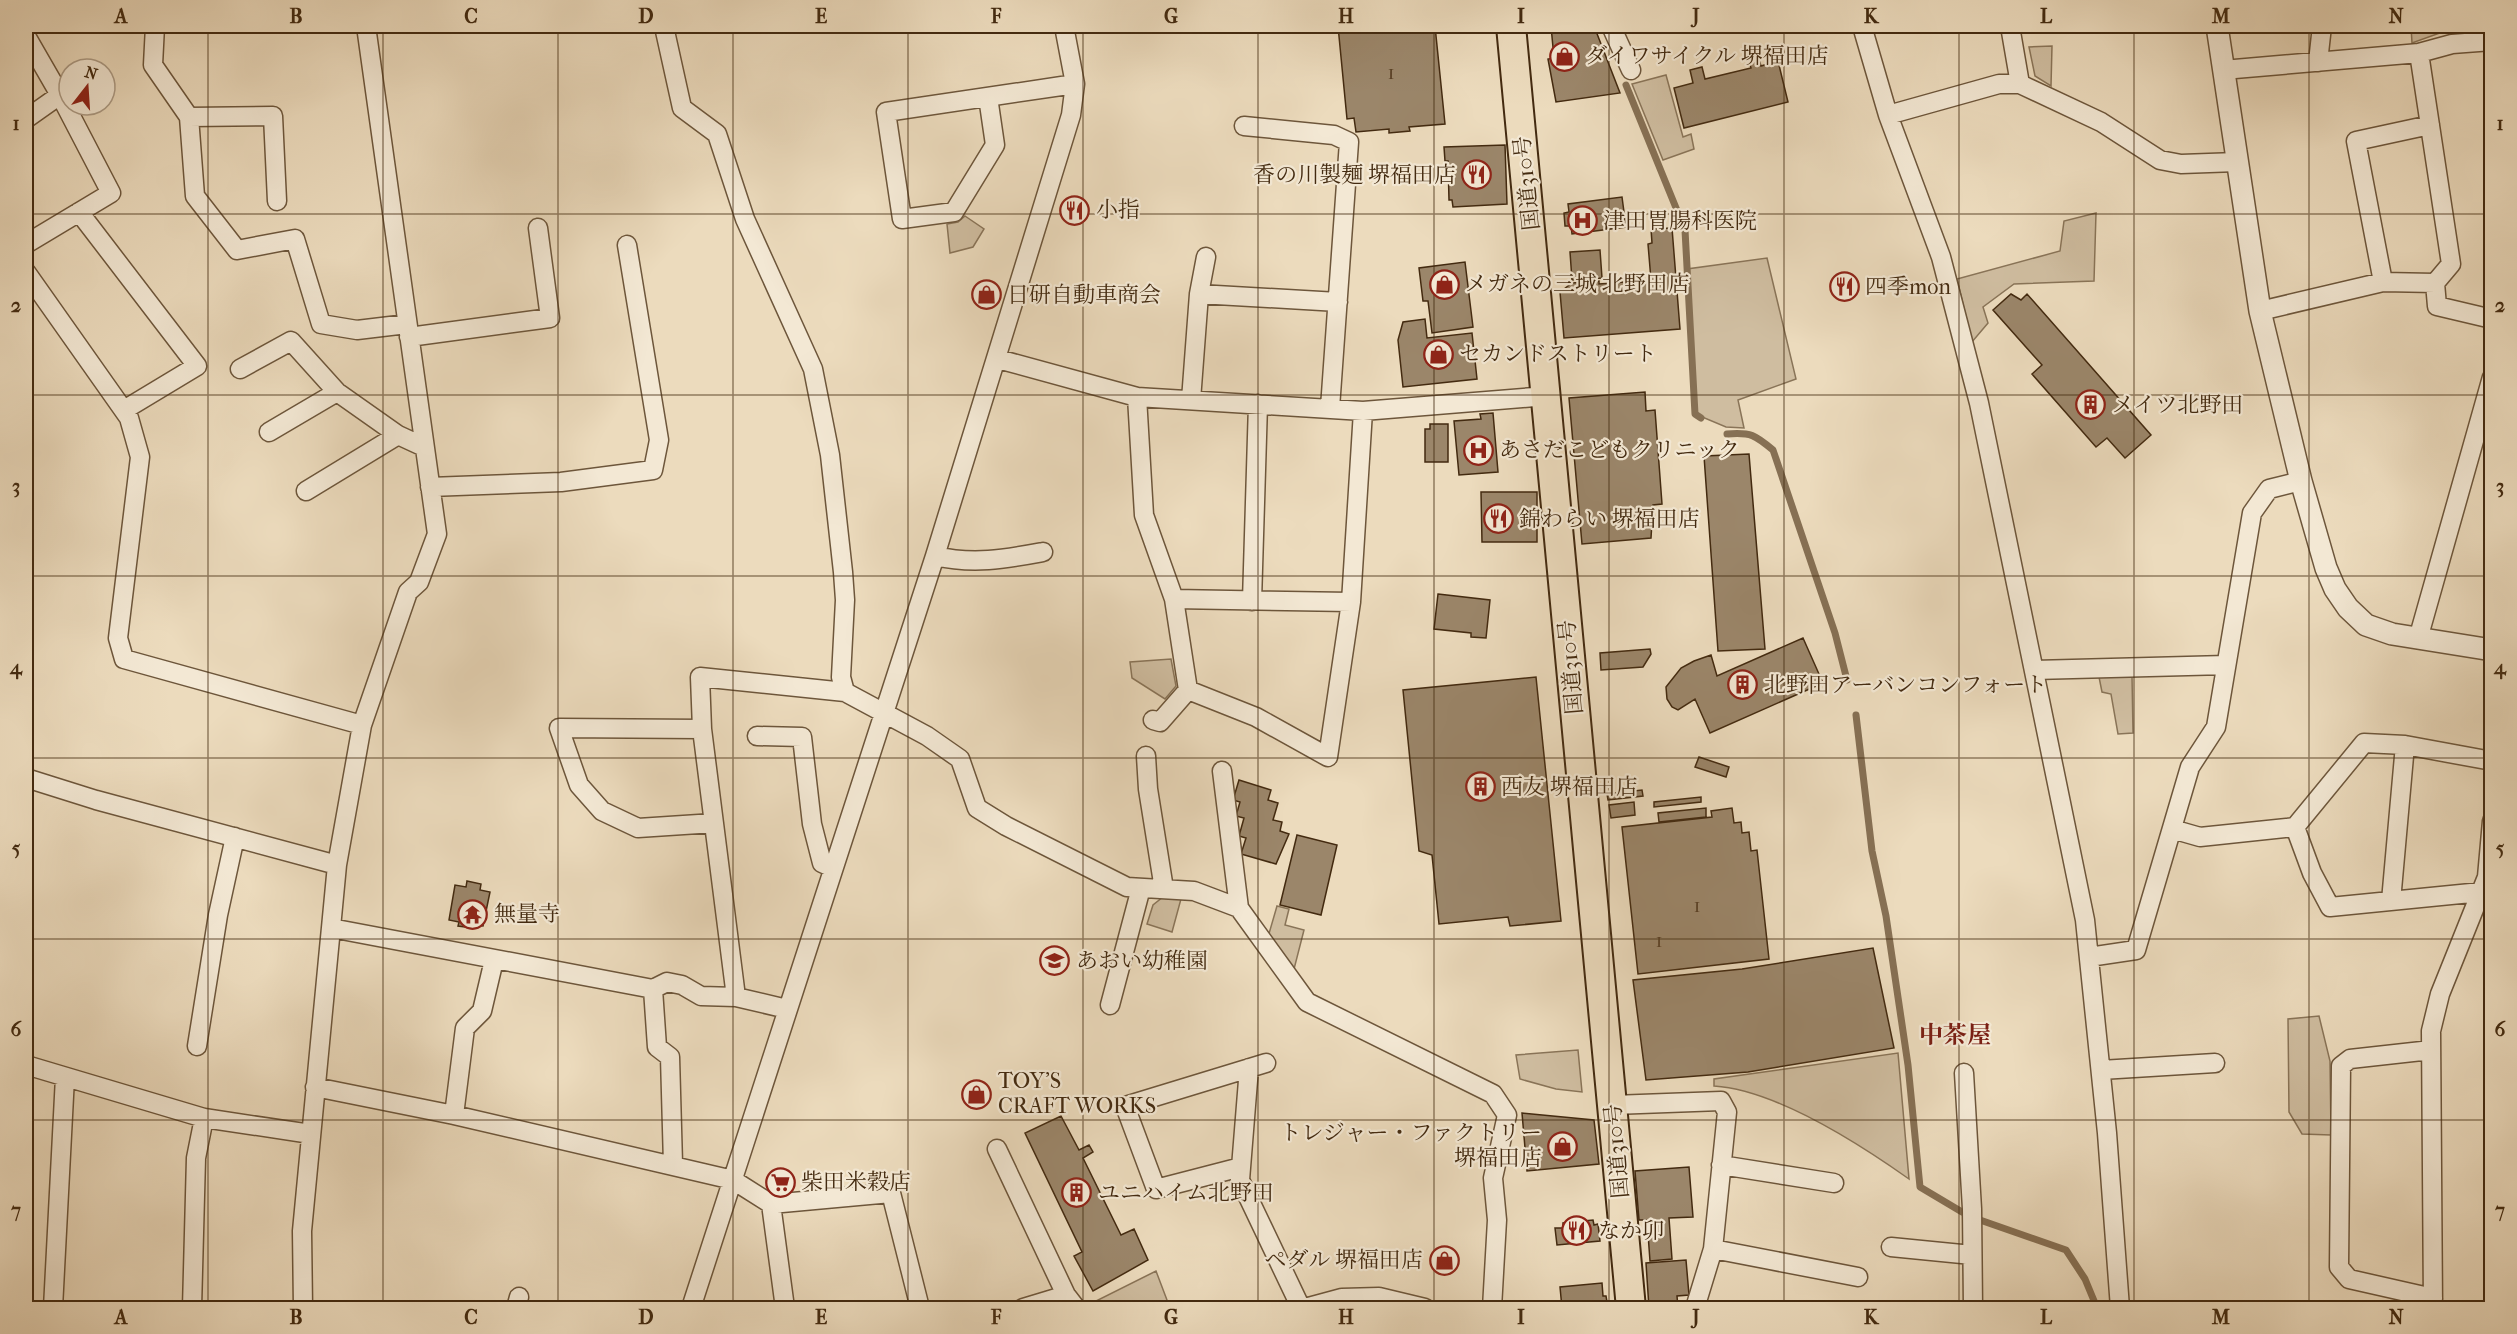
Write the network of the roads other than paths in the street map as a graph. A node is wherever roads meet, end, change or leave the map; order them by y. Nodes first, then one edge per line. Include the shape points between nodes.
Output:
1 (155, 26) edge
2 (366, 26) edge
3 (669, 26) edge
4 (1064, 26) edge
5 (1511, 26) edge
6 (1611, 26) edge
7 (1862, 26) edge
8 (2010, 26) edge
9 (2217, 26) edge
10 (2322, 26) edge
11 (26, 36) edge
12 (2492, 41) edge
13 (2419, 53) junction
14 (2318, 62) junction
15 (1631, 70) dead end
16 (2223, 70) junction
17 (1074, 84) junction
18 (2020, 84) junction
19 (57, 90) edge
20 (57, 97) edge
21 (988, 97) junction
22 (1888, 115) junction
23 (71, 117) edge
24 (189, 117) junction
25 (26, 119) edge
26 (2430, 125) junction
27 (1244, 126) dead end
28 (2237, 162) junction
29 (277, 201) dead end
30 (79, 212) junction
31 (538, 228) dead end
32 (26, 244) edge
33 (627, 245) dead end
34 (1206, 257) dead end
35 (26, 273) edge
36 (2382, 282) junction
37 (2435, 283) junction
38 (1199, 294) junction
39 (1338, 302) junction
40 (2260, 311) junction
41 (2492, 319) edge
42 (408, 331) junction
43 (998, 359) junction
44 (240, 369) dead end
45 (2492, 377) edge
46 (337, 392) junction
47 (1547, 396) junction
48 (1137, 397) junction
49 (1191, 400) junction
50 (1258, 404) junction
51 (1330, 408) junction
52 (124, 410) junction
53 (1363, 411) junction
54 (270, 432) dead end
55 (398, 435) junction
56 (424, 447) junction
57 (2301, 481) junction
58 (430, 487) junction
59 (306, 491) dead end
60 (1043, 552) dead end
61 (935, 556) junction
62 (1173, 599) junction
63 (1252, 601) junction
64 (1351, 602) junction
65 (2418, 639) junction
66 (2492, 650) edge
67 (2226, 665) junction
68 (2034, 670) junction
69 (1188, 690) junction
70 (844, 692) junction
71 (883, 713) junction
72 (1153, 720) dead end
73 (362, 725) junction
74 (702, 729) junction
75 (757, 736) dead end
76 (2405, 745) junction
77 (1146, 756) dead end
78 (2492, 761) edge
79 (1222, 771) dead end
80 (26, 778) edge
81 (2492, 821) edge
82 (714, 823) junction
83 (2295, 827) junction
84 (2172, 829) junction
85 (235, 837) junction
86 (337, 865) junction
87 (833, 868) junction
88 (1141, 888) junction
89 (1164, 889) junction
90 (2481, 892) junction
91 (2391, 901) junction
92 (1239, 908) junction
93 (331, 928) junction
94 (2089, 957) junction
95 (494, 960) junction
96 (653, 989) junction
97 (736, 997) junction
98 (1110, 1005) dead end
99 (788, 1009) junction
100 (197, 1046) dead end
101 (2431, 1050) junction
102 (2215, 1064) dead end
103 (26, 1065) edge
104 (2101, 1070) junction
105 (1964, 1073) dead end
106 (65, 1077) junction
107 (315, 1087) junction
108 (1613, 1105) junction
109 (454, 1115) junction
110 (204, 1118) junction
111 (311, 1134) junction
112 (997, 1149) dead end
113 (673, 1164) junction
114 (1721, 1165) junction
115 (1241, 1167) junction
116 (733, 1180) junction
117 (1834, 1183) dead end
118 (771, 1204) junction
119 (1891, 1247) dead end
120 (1713, 1249) junction
121 (1972, 1255) junction
122 (1858, 1277) dead end
123 (1071, 1302) edge
124 (2433, 1303) edge
125 (53, 1308) edge
126 (192, 1308) edge
127 (303, 1308) edge
128 (691, 1308) edge
129 (785, 1308) edge
130 (920, 1308) edge
131 (1023, 1308) edge
132 (1303, 1308) edge
133 (1425, 1308) edge
134 (1492, 1308) edge
135 (1631, 1308) edge
136 (1695, 1308) edge
137 (1973, 1308) edge
138 (2120, 1308) edge

1 - 24 street via 153,65
2 - 42 street
3 - 70 street via 665,31 682,108 717,134 746,219 813,369 830,455 843,572
4 - 17 street
5 - 47 highway, 国道310号
6 - 15 street
7 - 22 street
8 - 18 street
9 - 16 street
10 - 14 street
11 - 19 street
12 - 13 street via 2452,44
13 - 14 street
13 - 26 street
14 - 16 street
16 - 28 street
17 - 21 street
17 - 43 street via 1071,115
18 - 22 street via 1999,84
18 - 28 street via 2101,122 2160,160 2181,164
20 - 25 street
21 - 21 street via 886,112 902,219 954,212 995,144
22 - 68 street via 1944,266 1979,403
23 - 30 street via 111,193
24 - 29 street via 273,116
24 - 42 street via 195,196 237,250 295,239 321,324 357,330
26 - 36 street via 2356,141
26 - 37 street via 2451,264
27 - 39 street via 1334,135 1349,142
28 - 40 street
30 - 32 street
30 - 52 street via 197,366
31 - 42 street via 550,318
33 - 58 street via 659,440 654,470 561,482
34 - 38 street
35 - 52 street
36 - 37 street
36 - 40 street
37 - 41 street via 2437,306
38 - 39 street
38 - 49 street
39 - 51 street
40 - 57 street
42 - 56 street
43 - 48 street
43 - 61 street
44 - 46 street via 291,342
45 - 65 street
46 - 54 street
46 - 55 street
47 - 53 street
47 - 108 highway, 国道310号
48 - 49 street
48 - 62 street via 1144,515
49 - 50 street
50 - 51 street
50 - 63 street
51 - 53 street
52 - 73 street via 140,457 118,638 124,659
53 - 64 street
55 - 56 street
55 - 59 street
56 - 58 street
57 - 65 street via 2326,568 2348,608 2366,625
57 - 67 street via 2269,489 2252,513
58 - 73 street via 437,534 419,582 408,592
60 - 61 street via 989,562
61 - 71 street
62 - 63 street
62 - 69 street
63 - 64 street
64 - 69 street via 1328,757 1256,717
65 - 66 street
67 - 68 street
67 - 84 street via 2216,727 2190,768
68 - 94 street via 2085,920
69 - 72 street via 1160,722
70 - 71 street
70 - 74 street via 700,677
71 - 87 street
71 - 88 street via 960,759 977,808 1127,887
73 - 86 street
74 - 82 street
74 - 82 street via 559,729 579,785 602,811 638,828
75 - 87 street via 802,737 812,824 822,863
76 - 78 street
76 - 83 street via 2364,743
76 - 91 street
77 - 89 street
79 - 92 street
80 - 85 street
81 - 90 street via 2487,877
82 - 97 street
83 - 84 street via 2200,837
83 - 91 street via 2330,907
84 - 94 street via 2136,950
85 - 86 street
85 - 100 street
86 - 93 street
87 - 99 street
88 - 89 street
88 - 98 street
89 - 92 street via 1194,891
90 - 91 street
90 - 101 street via 2440,994 2431,1031
92 - 134 street via 1307,1002 1493,1094 1507,1115 1492,1178 1497,1220
93 - 95 street
93 - 107 street
94 - 104 street
95 - 96 street
95 - 109 street via 482,1011 465,1028
96 - 97 street via 667,982 701,996
96 - 113 street via 657,1047 670,1057
97 - 99 street
99 - 116 street
101 - 124 street
101 - 124 street via 2350,1059 2341,1066 2339,1267 2349,1279
102 - 104 street
103 - 106 street
104 - 138 street
105 - 121 street
106 - 110 street
106 - 125 street
107 - 109 street
107 - 111 street
108 - 114 street via 1720,1101 1727,1112
108 - 135 highway, 国道310号
109 - 113 street
110 - 111 street
110 - 126 street via 196,1158
111 - 127 street via 302,1231
112 - 123 street
113 - 116 street
114 - 117 street
114 - 120 street
115 - 115 street via 1156,1189 1125,1106 1258,1066
115 - 132 street via 1240,1180
116 - 118 street
116 - 128 street
118 - 129 street
118 - 130 street via 891,1193
119 - 121 street
120 - 122 street
120 - 136 street
121 - 137 street
123 - 131 street
132 - 133 street via 1342,1298 1379,1297

